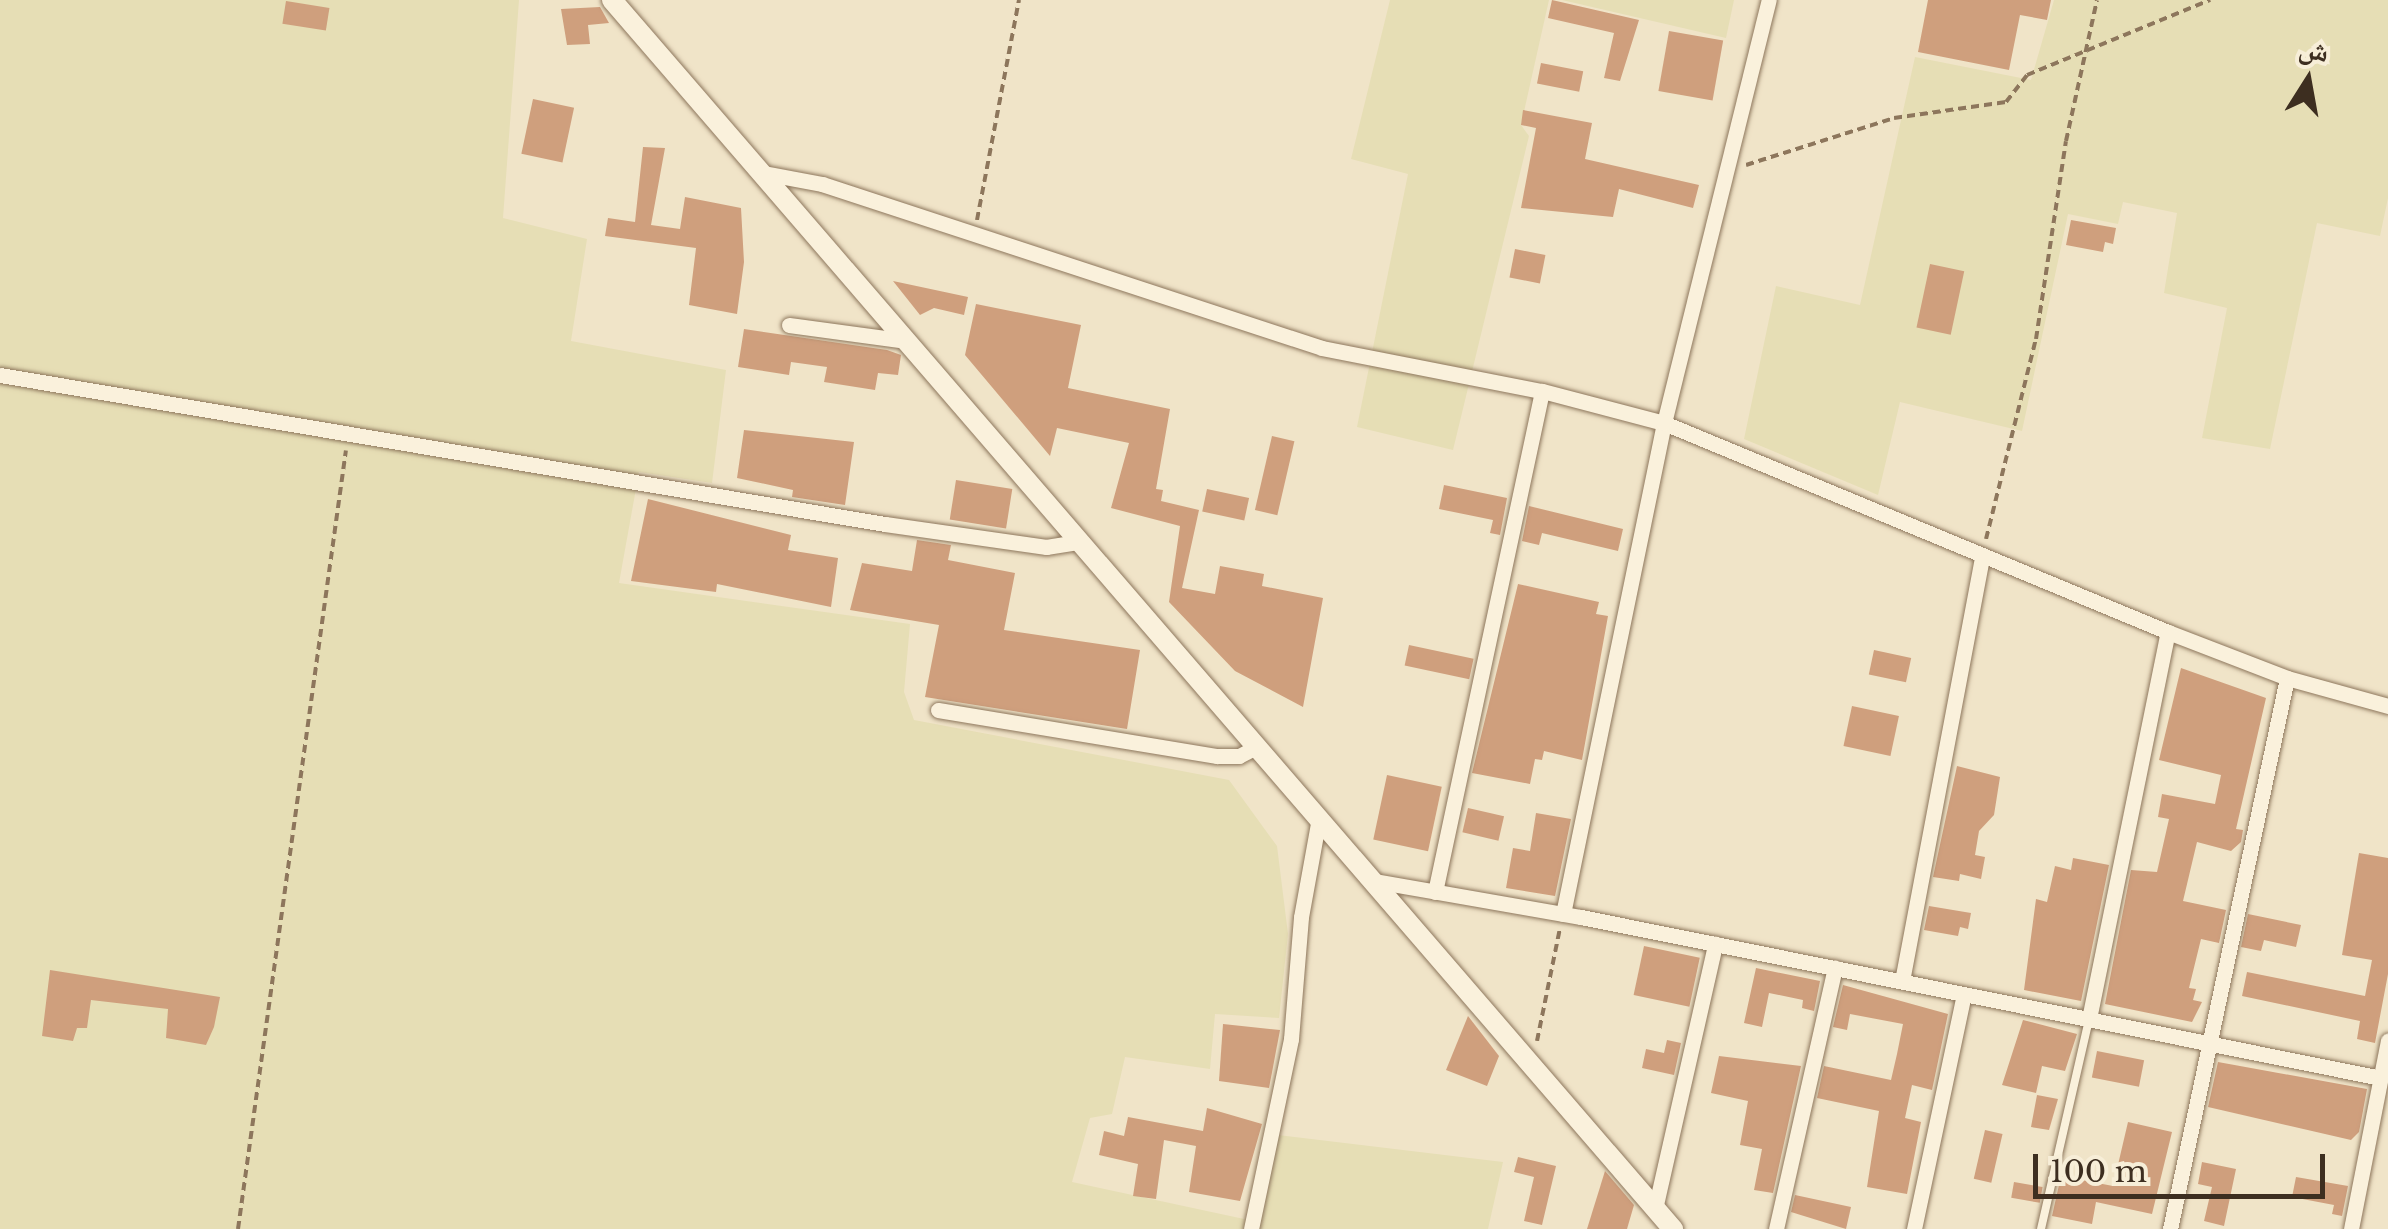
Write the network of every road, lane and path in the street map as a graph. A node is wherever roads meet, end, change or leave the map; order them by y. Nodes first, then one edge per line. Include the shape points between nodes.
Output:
1 (612, 0) edge
2 (1019, 0) edge
3 (1770, 0) edge
4 (2097, 0) edge
5 (2210, 0) edge
6 (2086, 52) junction
7 (1727, 171) junction
8 (758, 172) junction
9 (974, 234) junction
10 (788, 325) dead end
11 (907, 341) junction
12 (0, 374) edge
13 (1542, 391) junction
14 (1664, 423) junction
15 (350, 435) junction
16 (1078, 542) junction
17 (1982, 558) junction
18 (2168, 632) junction
19 (2287, 678) junction
20 (2388, 706) edge
21 (938, 710) dead end
22 (1256, 747) junction
23 (1319, 818) junction
24 (1374, 881) junction
25 (1435, 892) junction
26 (1563, 914) junction
27 (1715, 944) junction
28 (1834, 968) junction
29 (1902, 981) junction
30 (1964, 994) junction
31 (2089, 1019) junction
32 (2388, 1041) edge
33 (2210, 1044) junction
34 (1532, 1066) junction
35 (2381, 1078) junction
36 (2383, 1096) edge
37 (1655, 1208) junction
38 (238, 1229) edge
39 (1251, 1229) edge
40 (1672, 1229) edge
41 (1776, 1229) edge
42 (1914, 1229) edge
43 (2041, 1229) edge
44 (2170, 1229) edge
45 (2351, 1229) edge

1 - 8 street
2 - 9 path
3 - 7 street
4 - 6 path
5 - 6 path
6 - 7 path via 2027,75 2006,102 1894,118
6 - 17 path via 2055,198 2043,304
7 - 14 street
8 - 9 street via 822,184
8 - 11 street
9 - 13 street via 1322,348
10 - 11 street
11 - 16 street
12 - 15 street
13 - 14 street
13 - 25 street
14 - 17 street
14 - 26 street
15 - 16 street via 885,524 1046,547
15 - 38 path via 329,539
16 - 22 street
17 - 18 street
17 - 29 street
18 - 19 street
18 - 31 street
19 - 20 street
19 - 33 street
21 - 22 street via 1217,756
22 - 23 street
23 - 24 street
23 - 39 street via 1301,917 1291,1040
24 - 25 street
24 - 34 street
25 - 26 street
26 - 27 street
26 - 34 path
27 - 28 street
27 - 37 street
28 - 29 street
28 - 41 street
29 - 30 street
30 - 31 street
30 - 42 street
31 - 33 street
31 - 43 lane
32 - 35 street
33 - 35 street
33 - 44 street
34 - 37 street
35 - 36 street
36 - 45 street
37 - 40 street

